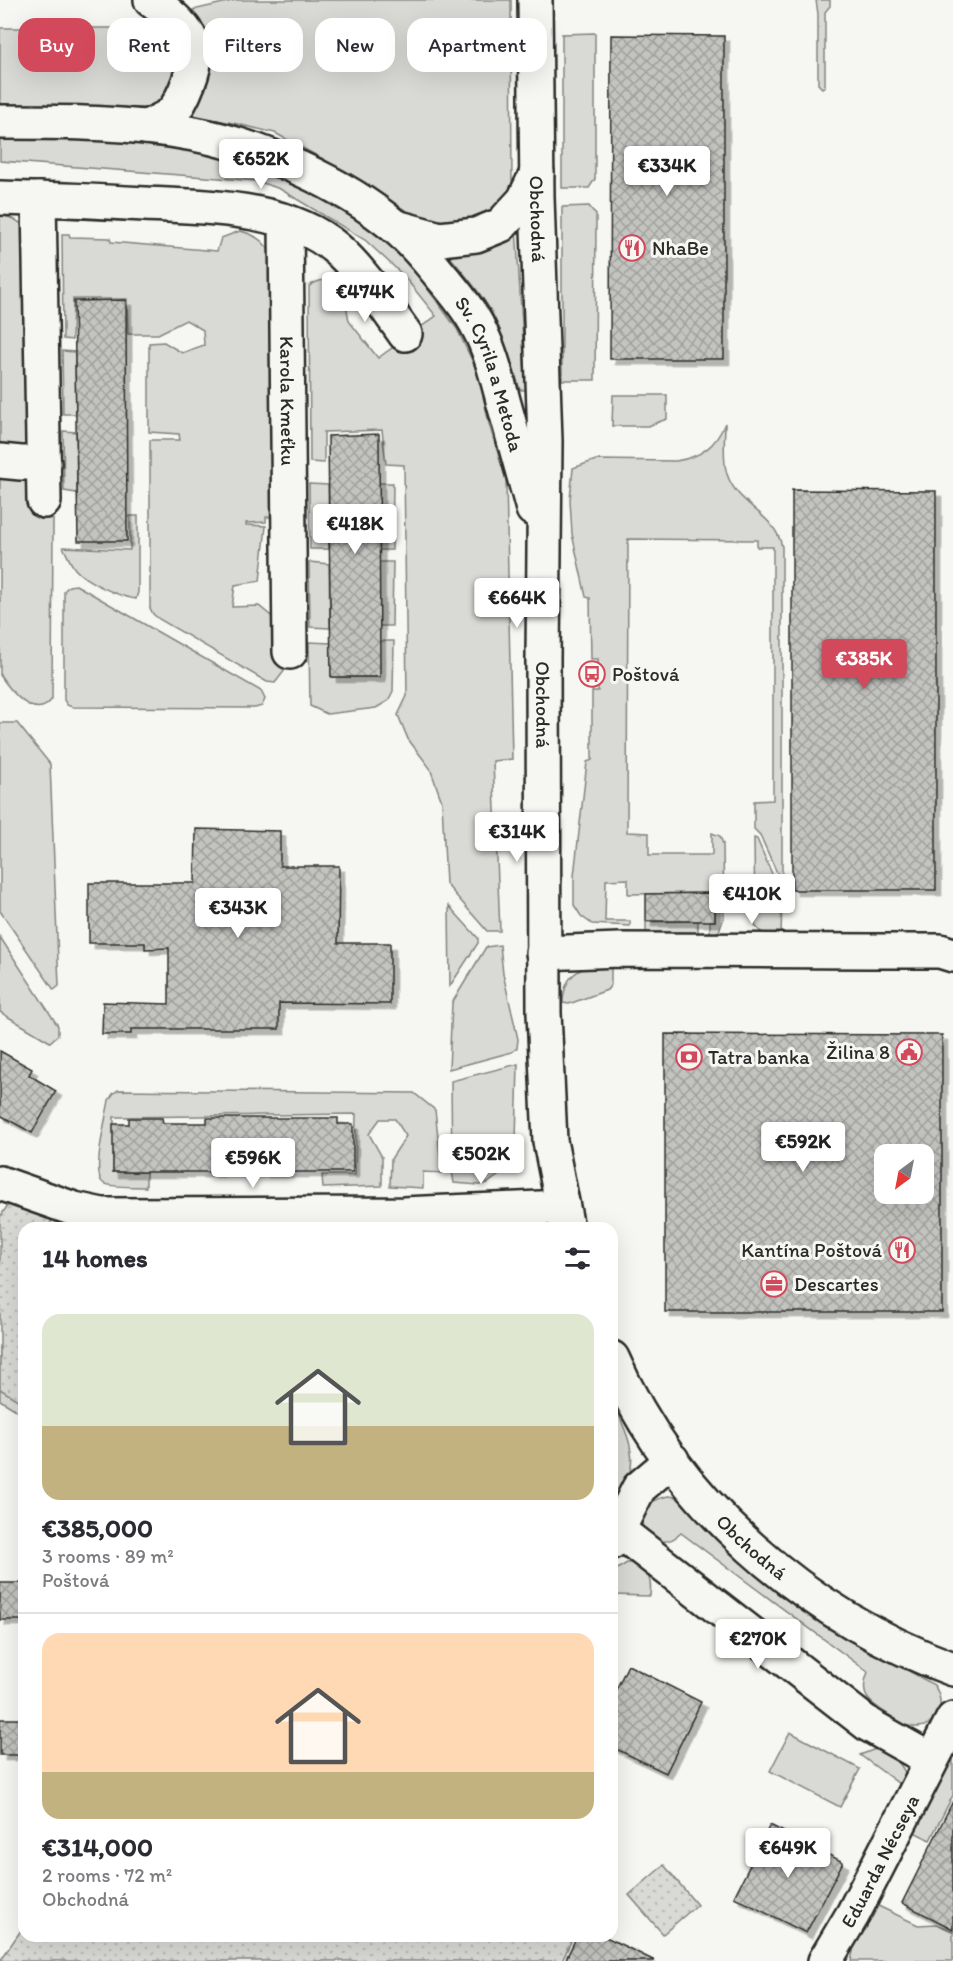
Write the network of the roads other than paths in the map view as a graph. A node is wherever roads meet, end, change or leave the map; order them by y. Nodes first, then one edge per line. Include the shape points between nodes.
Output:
1 (152, 0) edge
2 (535, 0) edge
3 (0, 122) edge
4 (147, 127) junction
5 (537, 173) junction
6 (0, 198) edge
7 (39, 199) junction
8 (286, 221) junction
9 (395, 226) junction
10 (405, 334) dead end
11 (0, 461) edge
12 (44, 463) junction
13 (44, 501) dead end
14 (543, 546) junction
15 (290, 652) dead end
16 (543, 953) junction
17 (953, 954) edge
18 (0, 1183) edge
19 (564, 1218) edge
20 (618, 1369) edge
21 (672, 1460) junction
22 (618, 1530) edge
23 (618, 1538) edge
24 (953, 1669) edge
25 (953, 1719) edge
26 (931, 1760) junction
27 (825, 1961) edge

1 - 4 street via 178,22 195,49 186,90 171,114
2 - 5 street, Obchodná
3 - 4 street, Sv. Cyrila a Metoda
4 - 9 street, Sv. Cyrila a Metoda via 241,145 294,166 354,198
5 - 9 street, Sv. Cyrila a Metoda via 524,200 501,225 477,235 440,239
5 - 14 street, Obchodná
6 - 7 street
7 - 8 street via 226,208
7 - 12 street
8 - 10 street via 336,249 366,281
8 - 15 street, Karola Kmeťku
9 - 14 street, Sv. Cyrila a Metoda via 452,289 478,327 493,364
11 - 12 street
12 - 13 street
14 - 16 street, Obchodná
16 - 17 street via 619,950
16 - 19 street, Obchodná via 550,1141
18 - 19 street via 102,1215
20 - 21 street, Obchodná
21 - 22 street via 639,1488
21 - 24 street, Obchodná via 731,1529 817,1600 901,1648
23 - 26 street via 869,1725
25 - 26 street, Eduarda Nécseya
26 - 27 street, Eduarda Nécseya

